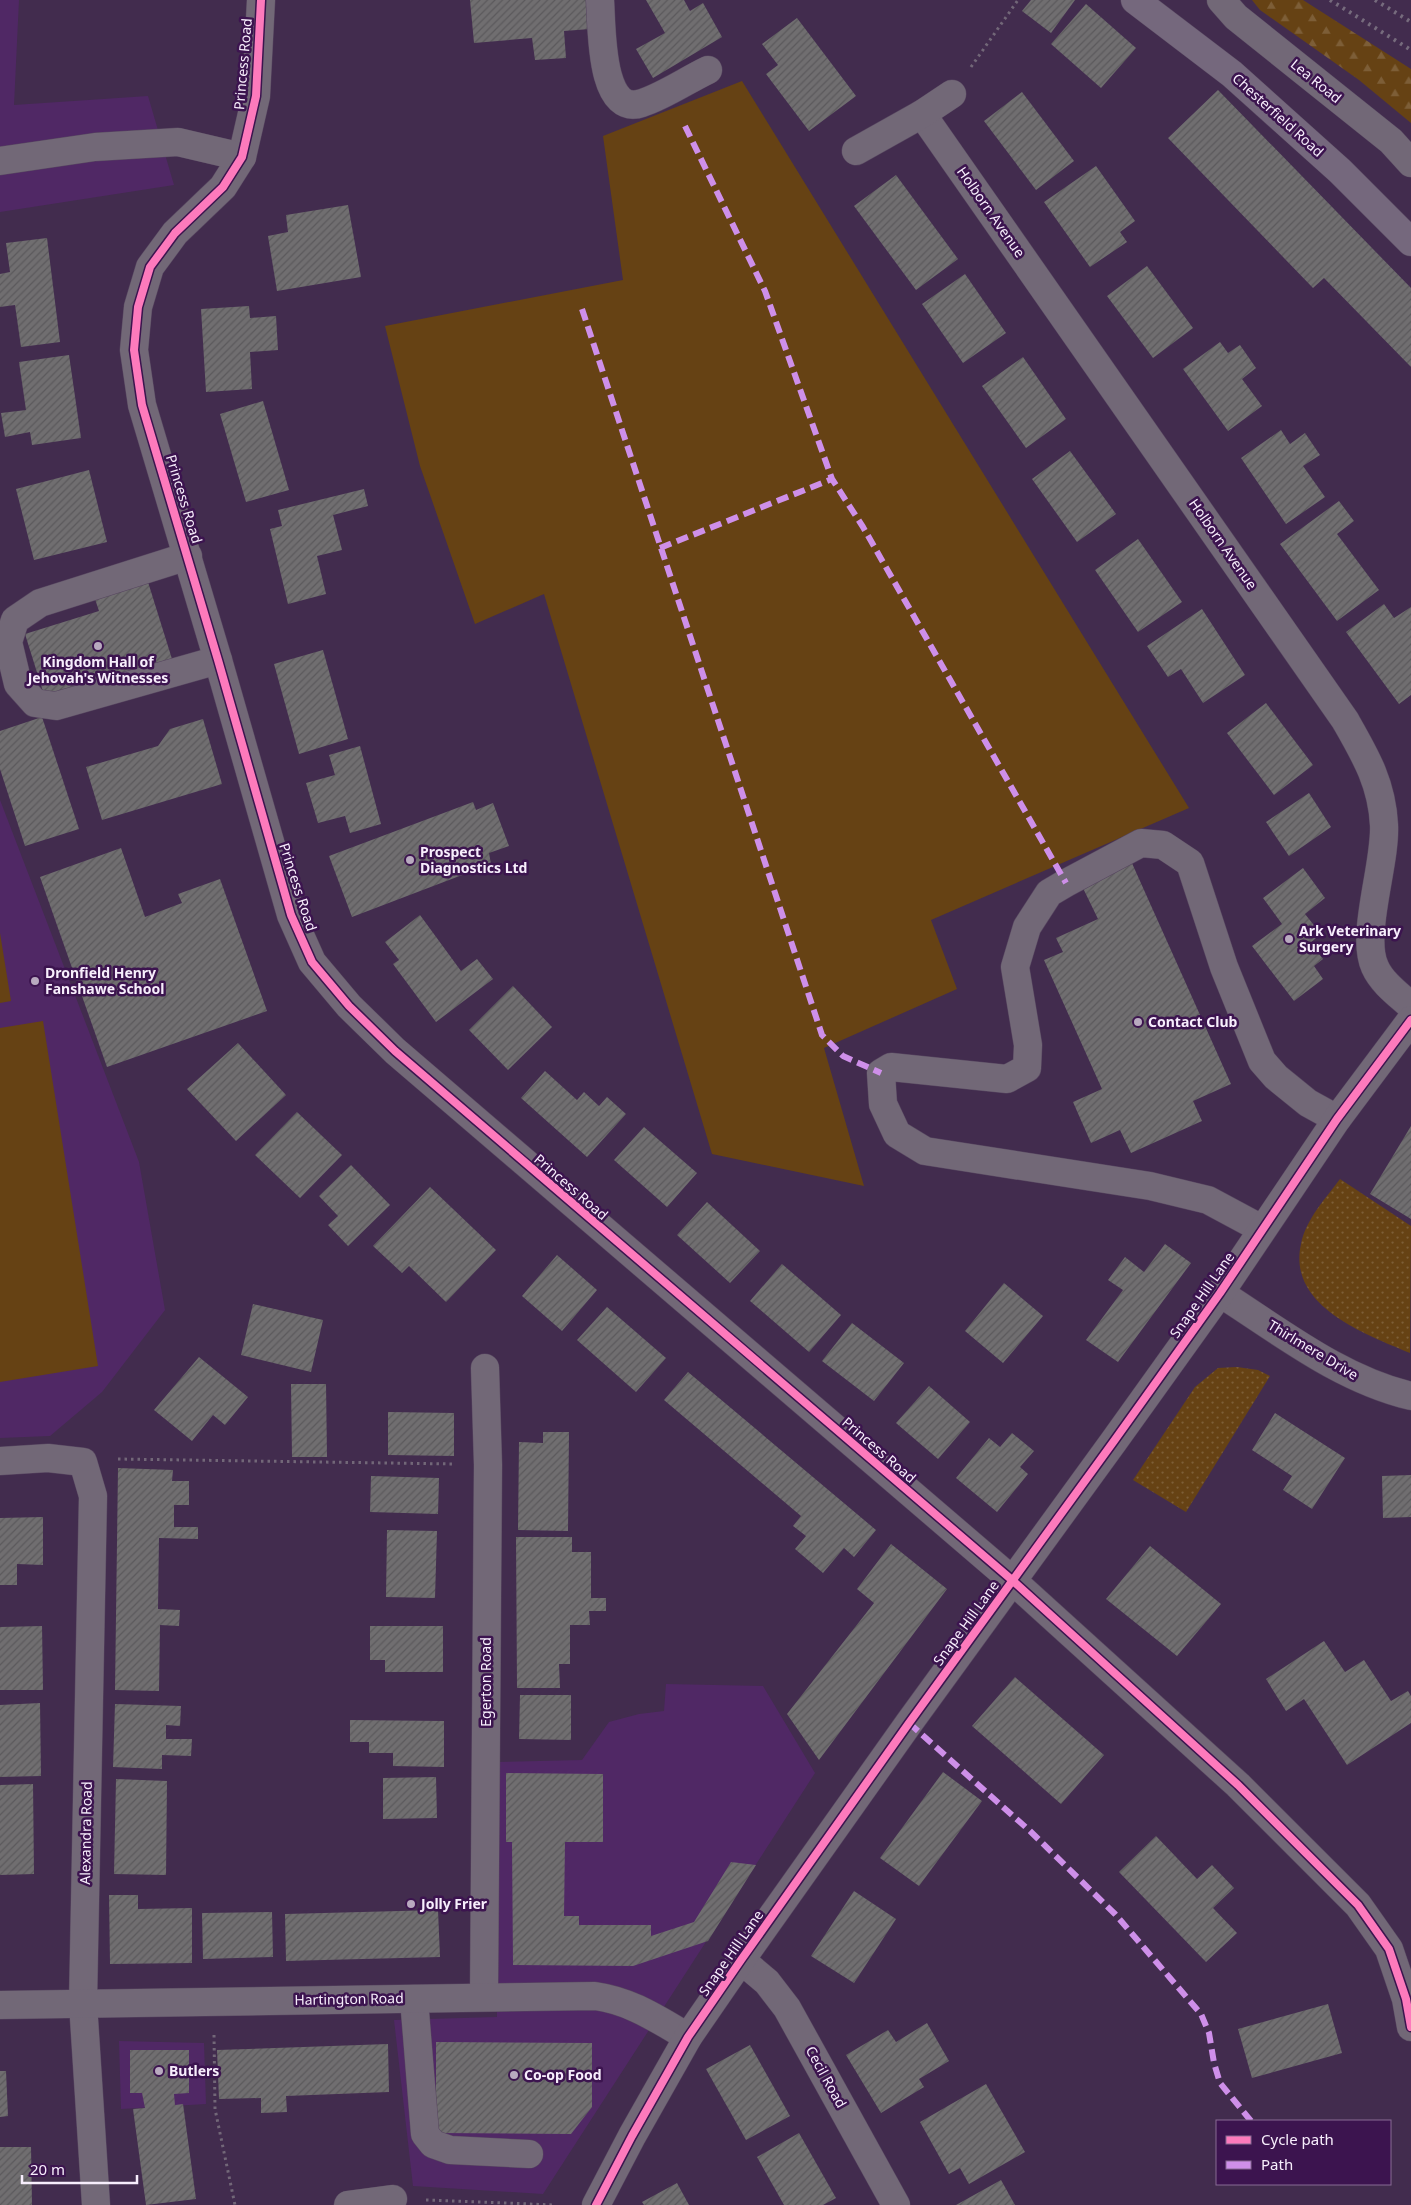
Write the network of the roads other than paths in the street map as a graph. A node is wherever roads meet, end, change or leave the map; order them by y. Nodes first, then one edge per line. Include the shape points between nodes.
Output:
1 (261, 0) edge
2 (600, 0) edge
3 (1135, 0) edge
4 (1221, 0) edge
5 (708, 70) dead end
6 (952, 94) dead end
7 (922, 114) junction
8 (856, 150) dead end
9 (242, 157) junction
10 (0, 161) edge
11 (1411, 163) edge
12 (1411, 242) edge
13 (188, 556) junction
14 (218, 660) junction
15 (1411, 1006) edge
16 (1411, 1020) edge
17 (1338, 1119) junction
18 (1262, 1229) junction
19 (1220, 1293) junction
20 (485, 1368) dead end
21 (1411, 1396) edge
22 (0, 1462) edge
23 (1012, 1580) junction
24 (741, 1960) junction
25 (484, 1996) junction
26 (414, 1999) junction
27 (83, 2003) junction
28 (0, 2004) edge
29 (1411, 2028) edge
30 (688, 2037) junction
31 (529, 2154) dead end
32 (393, 2199) road end
33 (96, 2205) edge
34 (348, 2205) edge
35 (596, 2205) edge
36 (896, 2205) edge

1 - 9 street, Princess Road via 256,96
2 - 5 street via 606,72 614,94 626,104 641,104
3 - 12 main road, Chesterfield Road via 1232,74 1340,171
4 - 11 street, Lea Road via 1236,17 1391,141
6 - 7 street
7 - 8 street
7 - 15 street, Holborn Avenue via 1345,720 1366,756 1380,791 1384,826 1369,944 1375,968
9 - 10 street via 178,142 96,147
9 - 13 street, Princess Road via 223,187 175,233 150,267 138,307 134,350 142,405
13 - 14 street, Princess Road
13 - 14 street via 40,603 15,620 8,642 18,684 36,703 56,706
14 - 23 street, Princess Road via 291,915 312,962 349,1006 481,1126
16 - 17 street, Snape Hill Lane
17 - 18 street, Snape Hill Lane
17 - 18 street via 1308,1103 1262,1062 1224,967 1190,864 1163,845 1141,843 1049,893 1027,927 1015,967 1028,1045 1027,1068 1007,1079 891,1067 881,1074 883,1104 898,1134 925,1151 1208,1200
18 - 19 street, Snape Hill Lane
19 - 21 street, Thirlmere Drive via 1335,1366 1383,1389
19 - 23 street, Snape Hill Lane
20 - 25 street, Egerton Road via 488,1464
22 - 27 street, Alexandra Road via 48,1458 83,1462 93,1496
23 - 24 street, Snape Hill Lane
23 - 29 street, Princess Road via 1238,1785 1358,1905 1389,1950 1406,1999
24 - 30 street, Snape Hill Lane
24 - 36 street, Cecil Road via 767,1982 787,2008
25 - 26 street, Hartington Road
25 - 30 street, Hartington Road via 595,1996 615,1999 636,2007
26 - 27 street, Hartington Road
26 - 31 street via 425,2134 433,2144 450,2150
27 - 28 street, Hartington Road
27 - 33 street, Alexandra Road
30 - 35 street, Snape Hill Lane
32 - 34 street

